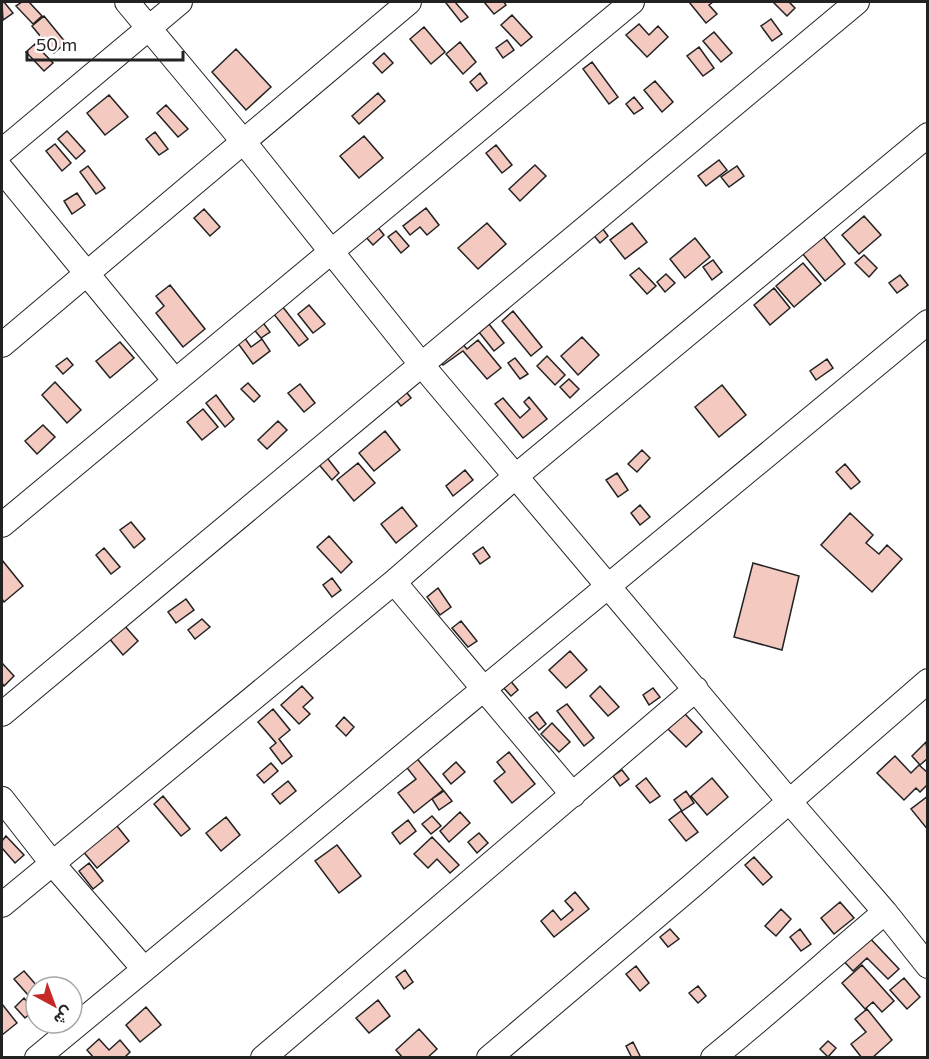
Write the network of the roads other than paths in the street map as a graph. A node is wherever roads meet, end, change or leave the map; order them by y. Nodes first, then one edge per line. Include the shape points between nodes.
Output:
1 (127, 2) edge
2 (180, 2) edge
3 (410, 2) edge
4 (632, 2) edge
5 (857, 2) edge
6 (150, 27) junction
7 (927, 135) edge
8 (243, 141) junction
9 (2, 151) edge
10 (2, 170) edge
11 (331, 251) junction
12 (86, 273) junction
13 (927, 322) edge
14 (2, 345) edge
15 (421, 364) junction
16 (175, 381) junction
17 (516, 476) junction
18 (2, 525) edge
19 (394, 582) junction
20 (607, 585) junction
21 (927, 681) edge
22 (483, 688) junction
23 (696, 689) junction
24 (2, 714) edge
25 (573, 795) junction
26 (2, 799) edge
27 (789, 801) junction
28 (52, 863) junction
29 (2, 905) edge
30 (885, 912) junction
31 (927, 966) edge
32 (144, 969) junction
33 (37, 1058) edge
34 (263, 1058) edge
35 (489, 1058) edge
36 (713, 1058) edge

1 - 6 street
2 - 6 street
3 - 8 street
4 - 11 street
5 - 15 street
6 - 8 street
6 - 9 street
7 - 17 street
8 - 11 street
8 - 12 street
10 - 12 street
11 - 15 street
11 - 16 street
12 - 14 street
12 - 16 street
13 - 20 street
15 - 17 street
15 - 24 street
16 - 18 street
17 - 19 street
17 - 20 street
19 - 22 street
19 - 28 street
20 - 22 street
20 - 23 street
21 - 27 street
22 - 25 street
22 - 32 street
23 - 25 street
23 - 27 street
25 - 34 street
26 - 28 street
27 - 30 street
27 - 35 street
28 - 29 street
28 - 32 street
30 - 31 street
30 - 36 street
32 - 33 street

